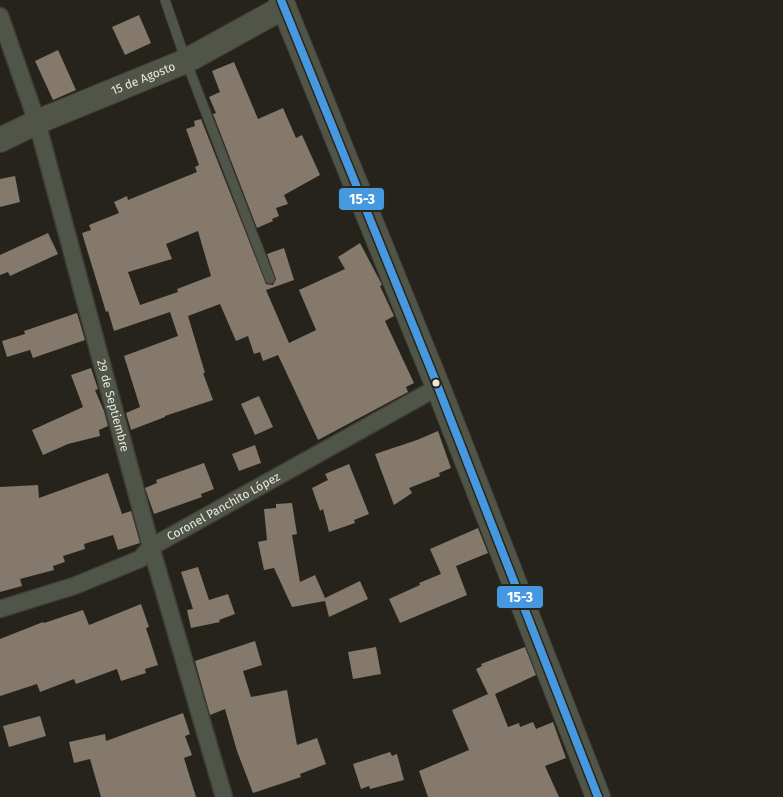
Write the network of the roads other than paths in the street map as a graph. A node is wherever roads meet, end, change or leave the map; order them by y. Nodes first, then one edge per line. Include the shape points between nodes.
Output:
1 (165, 0) edge
2 (282, 4) edge
3 (0, 16) edge
4 (186, 61) junction
5 (37, 122) junction
6 (0, 140) edge
7 (270, 279) dead end
8 (438, 387) junction
9 (152, 548) junction
10 (0, 609) edge
11 (224, 797) edge
12 (598, 797) edge

1 - 4 lane
2 - 4 main road, 15 de Agosto
2 - 8 main road
3 - 5 street, 29 de Septiembre
4 - 5 main road, 15 de Agosto
4 - 7 lane
5 - 6 main road, 15 de Agosto
5 - 9 street, 29 de Septiembre
8 - 9 street, Coronel Panchito López
8 - 12 main road
9 - 10 street, Coronel Panchito López via 140,558 74,586
9 - 11 street, 29 de Septiembre

